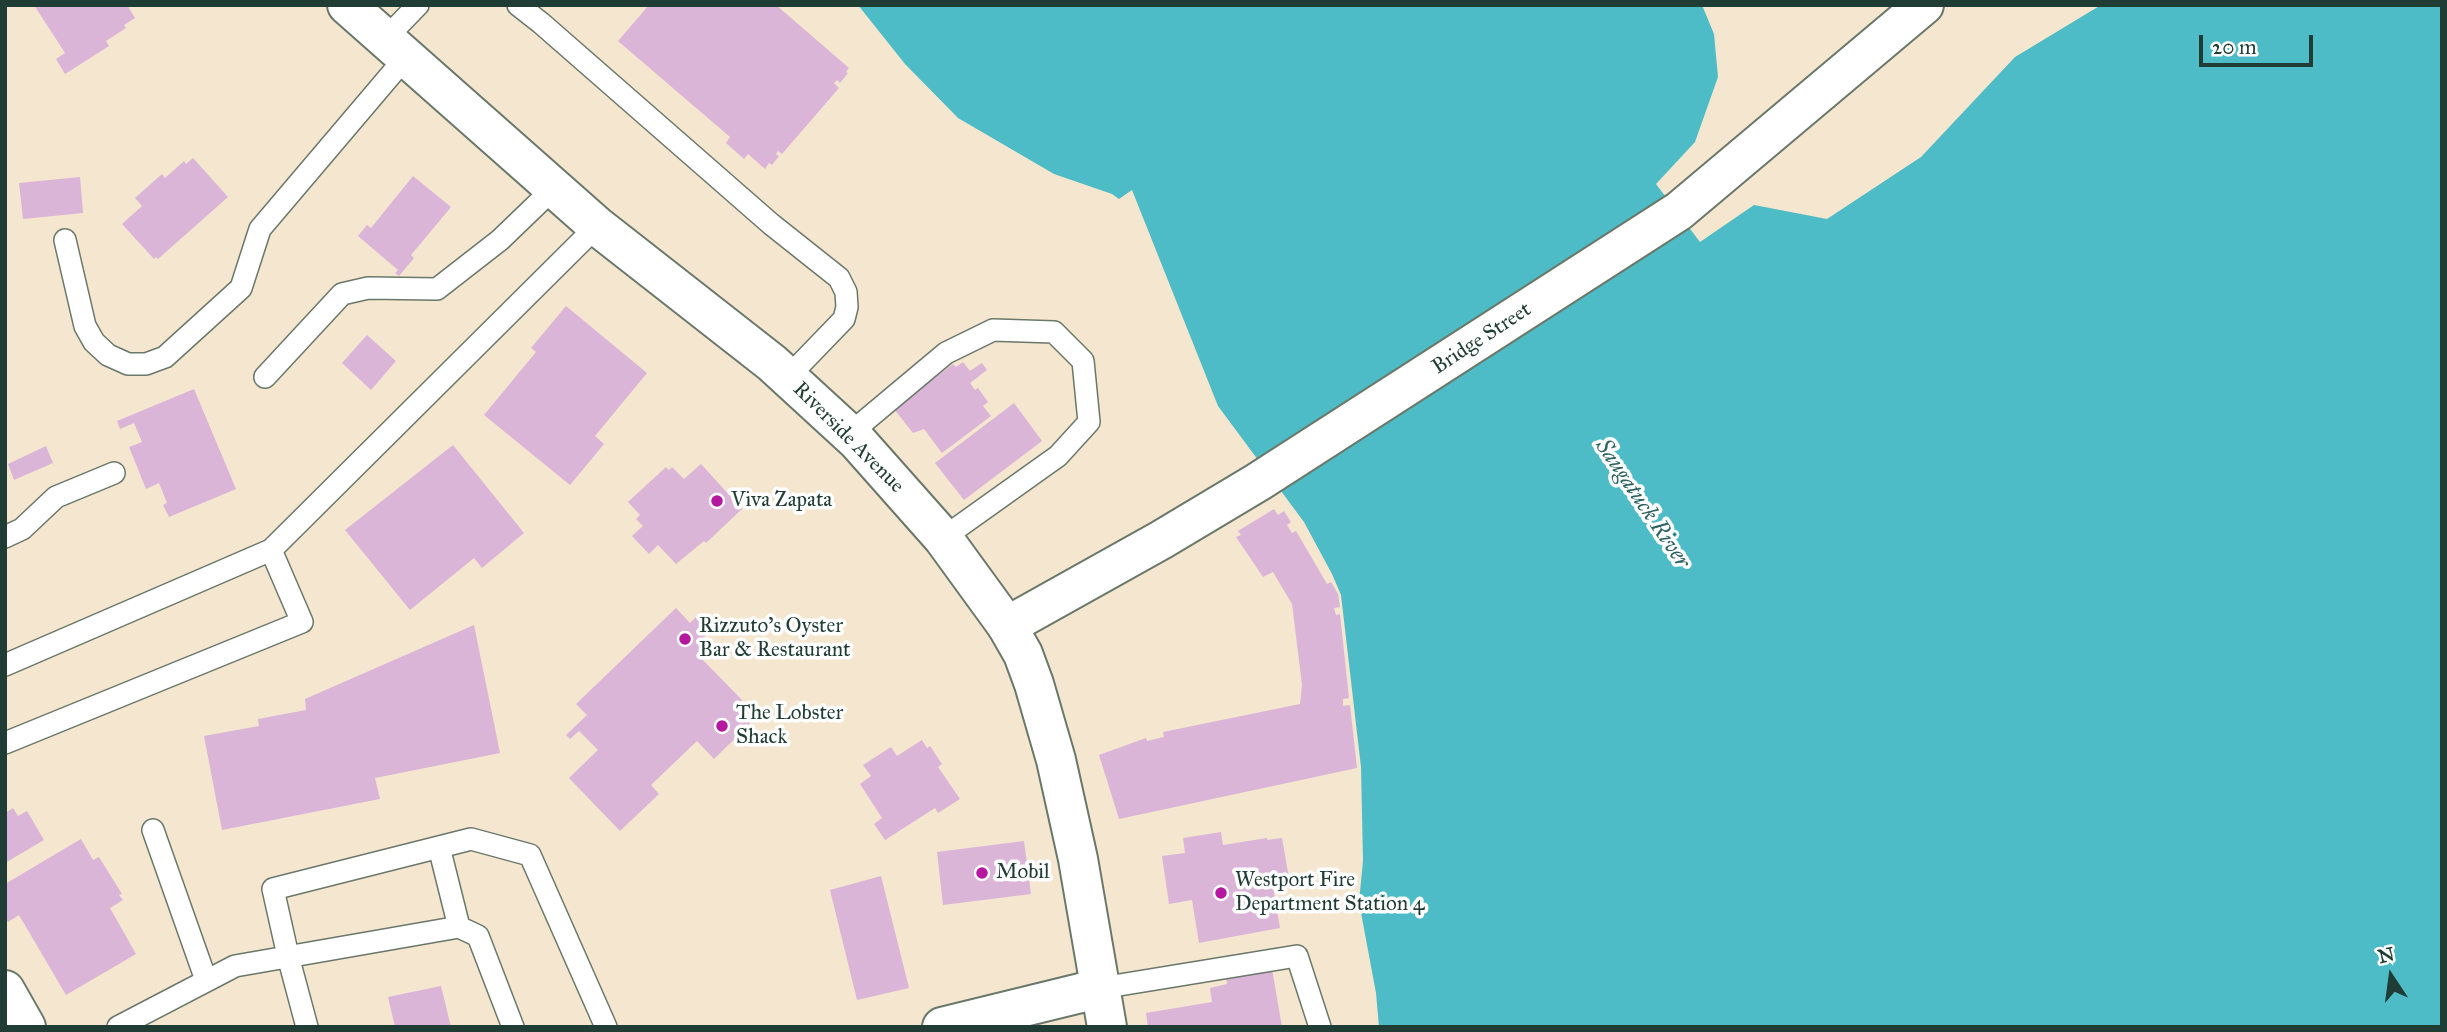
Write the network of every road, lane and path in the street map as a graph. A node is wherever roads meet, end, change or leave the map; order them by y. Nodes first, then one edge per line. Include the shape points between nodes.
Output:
1 (347, 5) edge
2 (418, 5) edge
3 (518, 5) edge
4 (1924, 5) edge
5 (395, 48) junction
6 (554, 188) junction
7 (597, 226) junction
8 (65, 240) dead end
9 (265, 377) dead end
10 (787, 378) junction
11 (848, 435) junction
12 (114, 473) dead end
13 (5, 537) edge
14 (943, 538) junction
15 (271, 550) junction
16 (1007, 626) junction
17 (5, 665) edge
18 (5, 743) edge
19 (153, 830) dead end
20 (439, 847) junction
21 (458, 927) junction
22 (288, 956) junction
23 (206, 980) junction
24 (1101, 988) junction
25 (5, 990) edge
26 (26, 1027) edge
27 (118, 1027) edge
28 (307, 1027) edge
29 (513, 1027) edge
30 (606, 1027) edge
31 (942, 1027) edge
32 (1107, 1027) edge
33 (1320, 1027) edge

1 - 5 main road, Riverside Avenue
2 - 5 lane
3 - 10 lane via 839,278 846,292 844,319
4 - 16 main road, Bridge Street via 1679,211 1258,482
5 - 6 main road, Riverside Avenue
5 - 8 lane via 260,229 241,288 164,357 146,364 128,363 108,355 94,342 85,326
6 - 7 main road, Riverside Avenue
6 - 9 lane via 500,240 437,289 368,288 342,294
7 - 10 main road, Riverside Avenue
7 - 15 lane
10 - 11 main road, Riverside Avenue
11 - 14 main road, Riverside Avenue
11 - 14 lane via 946,353 993,330 1054,332 1083,360 1089,422 1058,456
12 - 13 lane via 55,497 22,529
14 - 16 main road, Riverside Avenue
15 - 17 lane
15 - 18 lane via 302,622
16 - 24 main road, Riverside Avenue via 1034,684 1056,760
19 - 23 lane
20 - 21 lane
20 - 22 lane via 273,889
20 - 30 lane via 471,839 530,855
21 - 22 lane
21 - 29 lane via 478,936
22 - 23 lane via 235,966
22 - 28 lane
23 - 27 lane
24 - 31 main road
24 - 32 main road, Riverside Avenue
24 - 33 lane via 1297,956
25 - 26 main road

